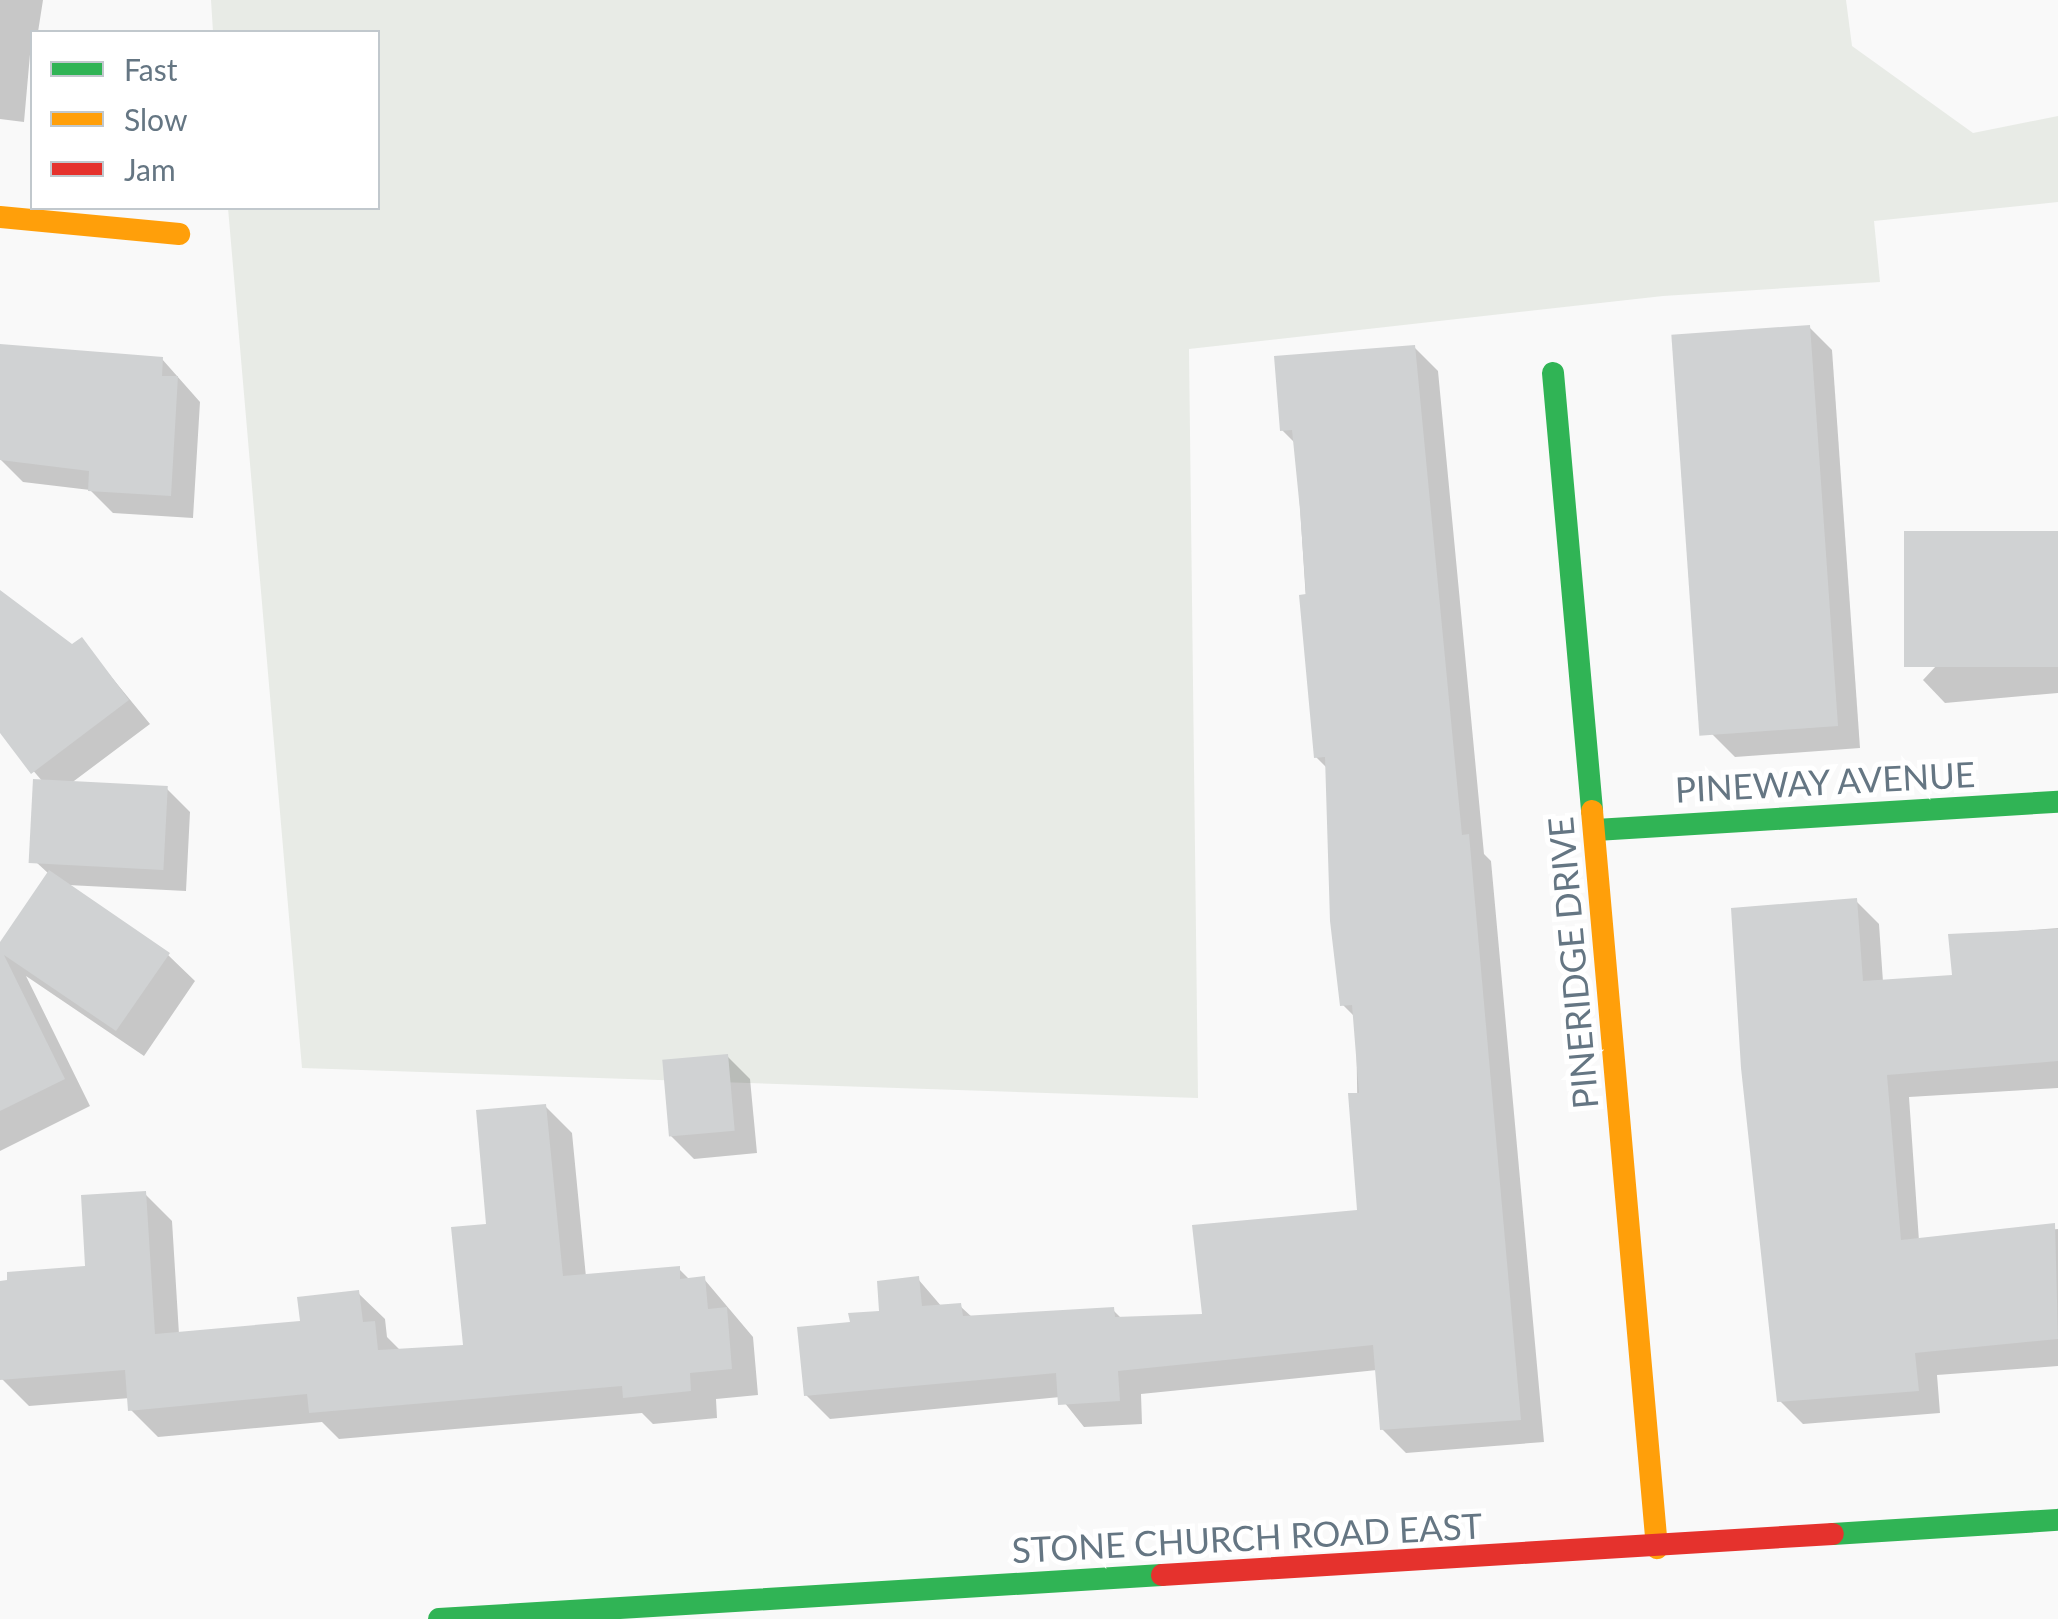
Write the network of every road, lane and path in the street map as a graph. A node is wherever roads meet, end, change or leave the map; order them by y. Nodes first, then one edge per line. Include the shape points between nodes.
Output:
1 (0, 217) edge
2 (179, 234) dead end
3 (1552, 372) dead end
4 (2058, 802) edge
5 (1596, 830) junction
6 (2058, 1520) edge
7 (1656, 1548) junction
8 (439, 1619) edge

1 - 2 street
3 - 5 street, PINERIDGE DRIVE
4 - 5 street, PINEWAY AVENUE
5 - 7 street, PINERIDGE DRIVE
6 - 7 street, STONE CHURCH ROAD EAST
7 - 8 street, STONE CHURCH ROAD EAST

